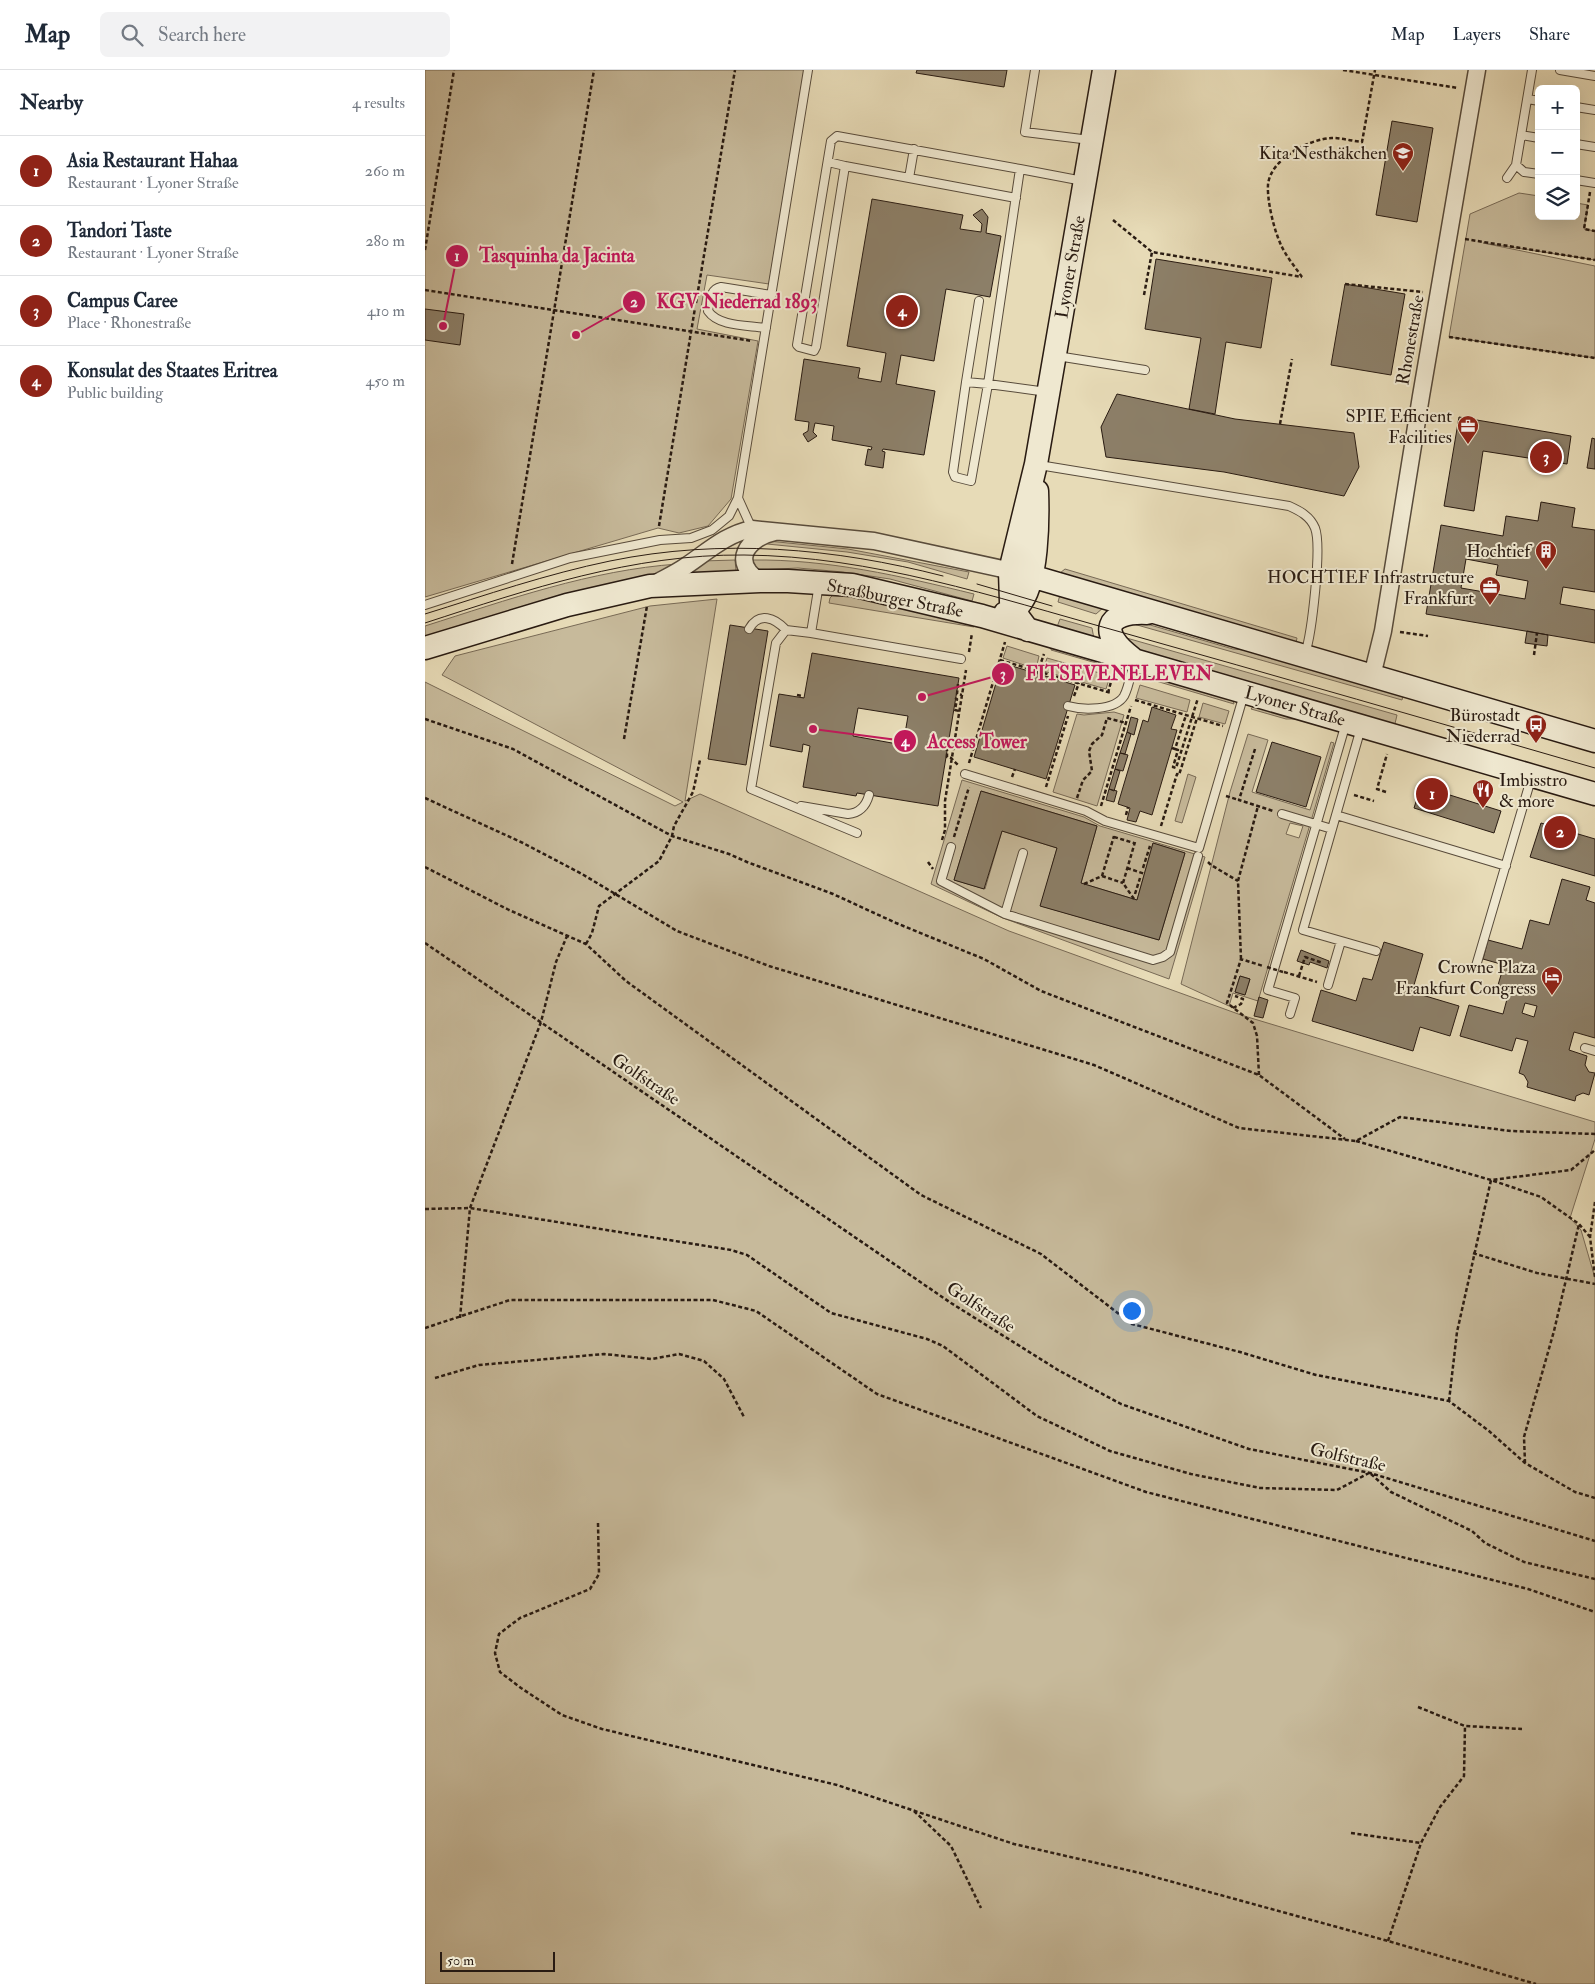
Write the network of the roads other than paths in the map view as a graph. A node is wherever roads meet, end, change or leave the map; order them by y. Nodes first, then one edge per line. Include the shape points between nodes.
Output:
1 (808, 70) edge
2 (1035, 70) edge
3 (1104, 70) edge
4 (1477, 70) edge
5 (1532, 70) edge
6 (1559, 70) edge
7 (1595, 76) edge
8 (1528, 99) junction
9 (1535, 100) edge
10 (1580, 108) edge
11 (1595, 110) edge
12 (1521, 135) junction
13 (1535, 137) edge
14 (1092, 140) junction
15 (1580, 145) edge
16 (1595, 147) edge
17 (914, 149) junction
18 (828, 162) junction
19 (1516, 165) junction
20 (845, 166) junction
21 (1020, 169) junction
22 (1535, 173) edge
23 (909, 178) junction
24 (1507, 178) dead end
25 (1085, 181) junction
26 (1580, 181) edge
27 (1593, 183) edge
28 (1016, 198) junction
29 (771, 295) junction
30 (979, 301) dead end
31 (766, 328) junction
32 (1055, 356) junction
33 (1145, 370) dead end
34 (967, 382) junction
35 (988, 384) junction
36 (1049, 392) junction
37 (1036, 464) junction
38 (739, 498) junction
39 (752, 529) junction
40 (779, 531) junction
41 (1020, 573) junction
42 (760, 581) junction
43 (820, 582) junction
44 (649, 592) junction
45 (425, 605) edge
46 (1014, 609) junction
47 (1168, 615) junction
48 (977, 624) junction
49 (749, 629) dead end
50 (786, 630) junction
51 (1028, 630) junction
52 (811, 633) junction
53 (425, 648) edge
54 (1305, 656) junction
55 (964, 659) road end
56 (1135, 660) junction
57 (1371, 676) junction
58 (1245, 692) junction
59 (1070, 706) road end
60 (1354, 723) junction
61 (1595, 741) edge
62 (969, 775) road end
63 (1531, 776) junction
64 (1595, 794) edge
65 (869, 795) dead end
66 (792, 805) junction
67 (1282, 814) road end
68 (1336, 815) junction
69 (1317, 824) junction
70 (1332, 829) junction
71 (857, 833) dead end
72 (951, 847) road end
73 (1023, 853) dead end
74 (1199, 856) dead end
75 (1506, 866) junction
76 (1005, 914) junction
77 (1341, 941) junction
78 (1376, 951) dead end
79 (1476, 966) dead end
80 (1328, 985) road end
81 (1290, 1014) dead end
82 (1585, 1048) dead end
83 (1595, 1051) edge

1 - 29 lane
2 - 14 lane via 1025,132
3 - 14 main road, Lyoner Straße
4 - 57 street, Rhonestraße via 1383,631
5 - 8 lane
6 - 7 lane
8 - 9 lane
8 - 12 lane
10 - 11 lane
12 - 13 lane
12 - 19 lane
14 - 25 main road, Lyoner Straße
15 - 16 lane
17 - 18 lane via 837,136 831,141
17 - 21 lane
17 - 23 lane
18 - 20 lane
18 - 20 lane via 797,345 803,350 814,351 816,347
19 - 22 lane via 1524,172
19 - 24 lane
20 - 23 lane
21 - 25 lane
21 - 28 lane
23 - 28 lane
25 - 32 main road, Lyoner Straße
26 - 27 lane
28 - 35 lane
29 - 31 lane
29 - 31 lane via 715,288 708,311 719,320
30 - 34 lane
31 - 38 lane
32 - 33 lane
32 - 36 main road, Lyoner Straße
34 - 35 lane
34 - 35 lane via 953,472 955,477 971,481
35 - 36 lane
36 - 37 main road, Lyoner Straße
37 - 41 main road, Lyoner Straße
37 - 54 lane via 1289,506 1300,511 1309,519 1318,537 1312,628
38 - 39 lane
38 - 45 lane via 729,516 712,530 691,538 660,540 570,558
39 - 40 street, Straßburger Straße
39 - 44 street, Straßburger Straße via 724,540
40 - 41 street, Straßburger Straße via 874,541
40 - 42 street, Straßburger Straße via 757,538 745,549 747,570
41 - 46 main road, Lyoner Straße via 1010,593
41 - 47 main road
42 - 43 main road, Straßburger Straße
42 - 44 main road, Straßburger Straße
43 - 48 main road, Straßburger Straße via 889,593
43 - 52 lane
44 - 53 main road, Straßburger Straße via 567,605
46 - 48 main road
46 - 51 main road, Lyoner Straße
47 - 54 main road
47 - 56 main road via 1127,613 1112,623 1111,638
48 - 51 main road, Straßburger Straße
49 - 50 lane via 756,620 768,617
50 - 52 lane
50 - 66 lane via 776,643 751,789
51 - 56 main road, Lyoner Straße
52 - 55 lane
54 - 57 main road
56 - 58 main road, Lyoner Straße
56 - 59 lane via 1124,696 1118,702 1083,710
57 - 61 main road
58 - 60 main road, Lyoner Straße
58 - 62 lane via 1199,848 1117,825 1086,810
60 - 63 main road, Lyoner Straße
60 - 68 lane
60 - 69 lane
63 - 64 main road, Lyoner Straße
63 - 75 lane
65 - 66 lane via 863,808 854,814
66 - 71 lane
67 - 69 lane
68 - 70 lane
68 - 75 lane
69 - 70 lane
69 - 81 lane via 1269,990 1295,998
70 - 77 lane via 1303,930
72 - 76 lane via 941,881
73 - 76 lane
74 - 76 lane via 1170,952 1153,960
75 - 79 lane
77 - 78 lane
77 - 80 lane
82 - 83 lane

